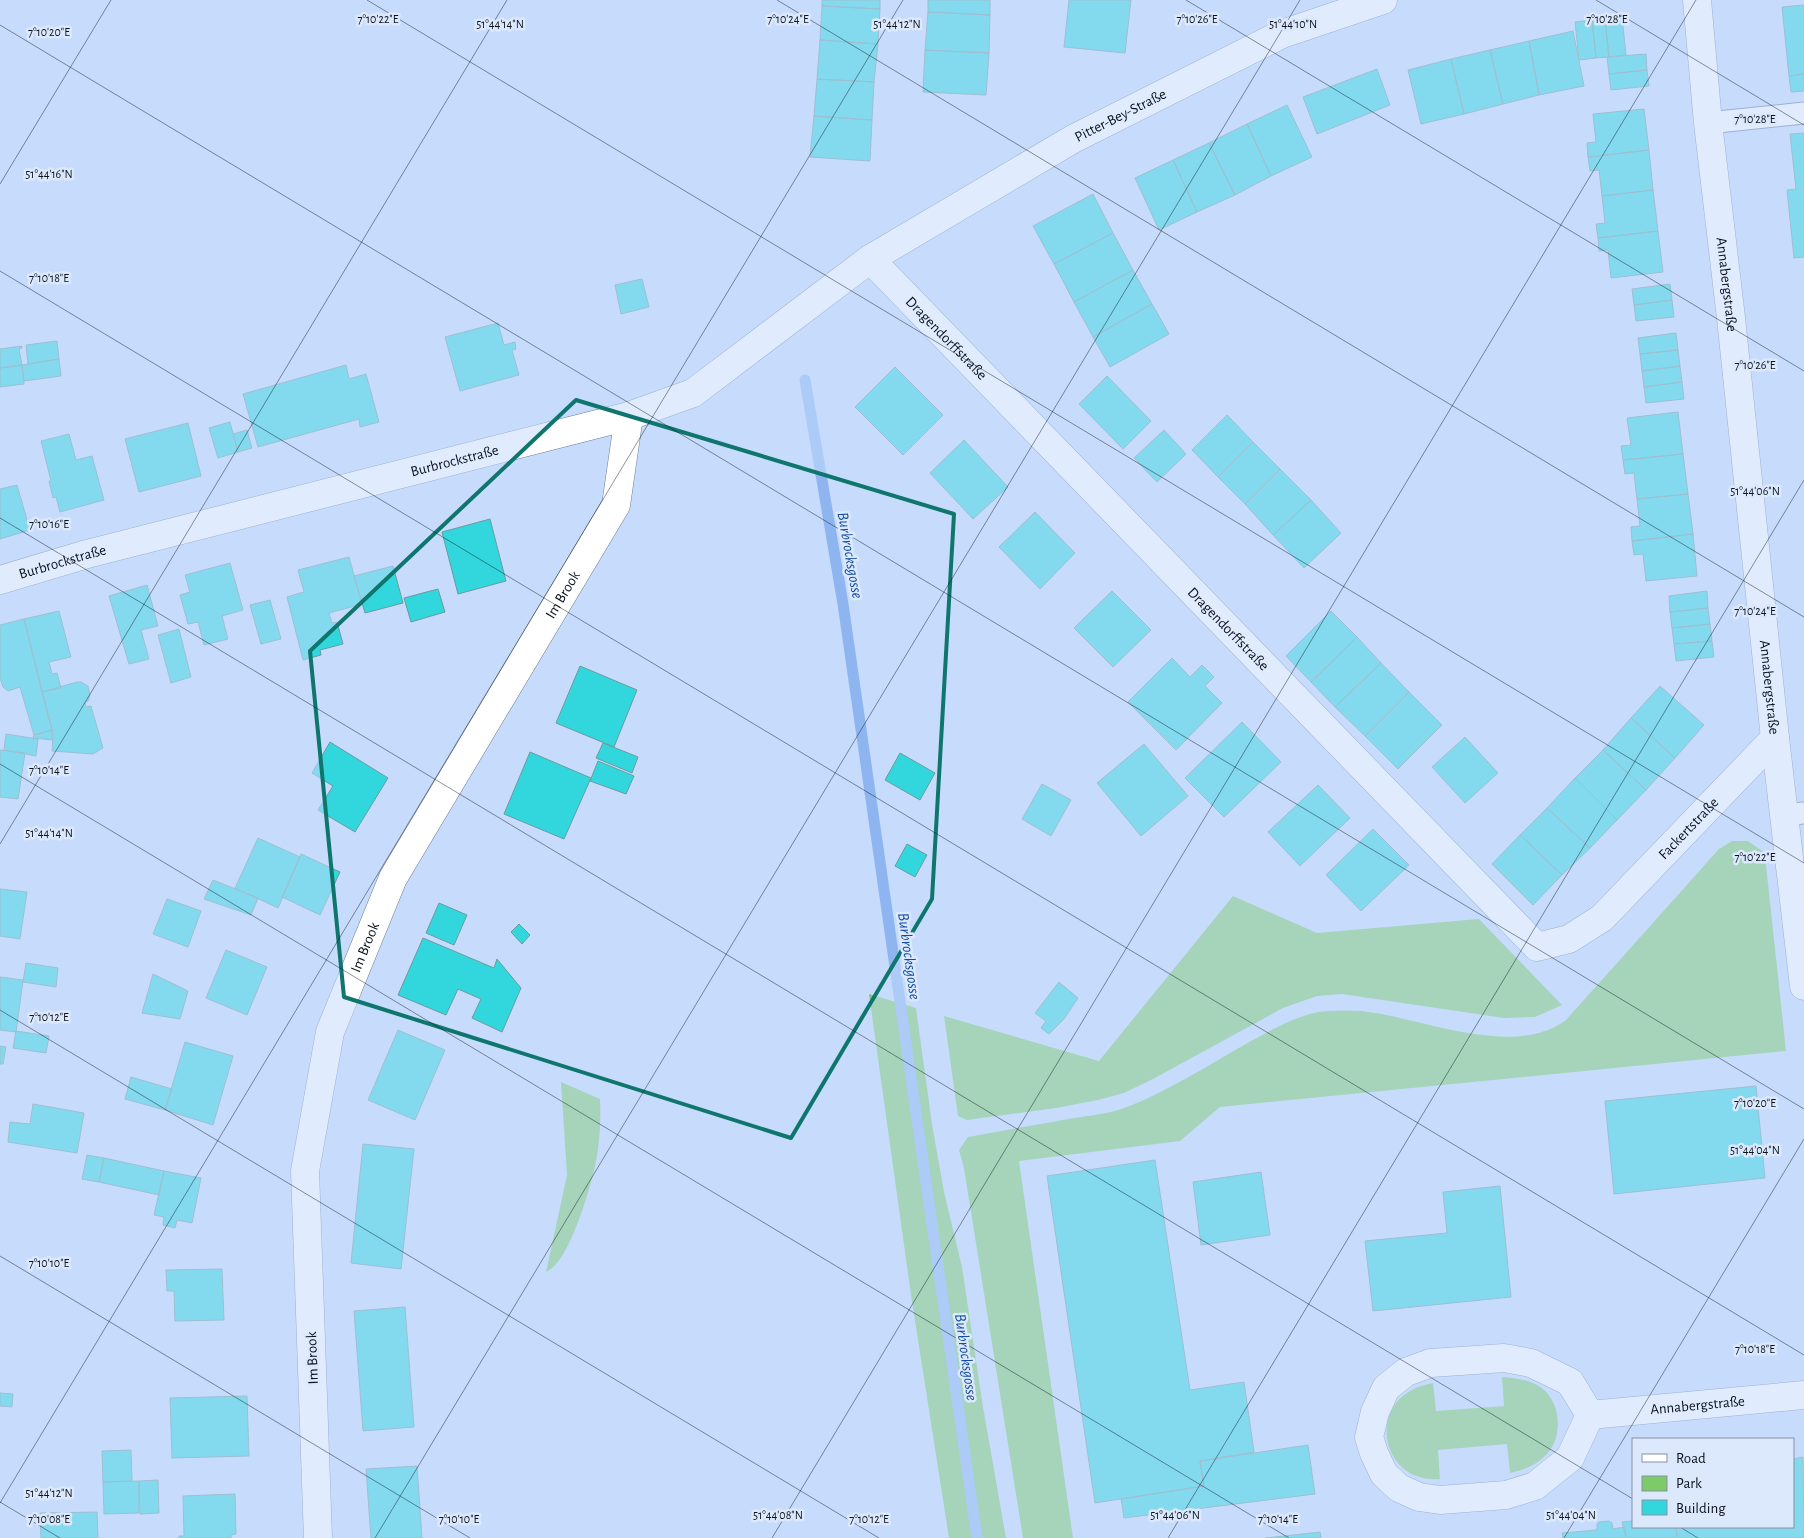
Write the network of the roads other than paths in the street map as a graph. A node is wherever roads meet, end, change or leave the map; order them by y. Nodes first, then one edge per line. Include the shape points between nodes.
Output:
1 (1383, 0) edge
2 (1697, 0) edge
3 (1804, 113) edge
4 (1708, 123) junction
5 (870, 259) junction
6 (629, 416) junction
7 (0, 580) edge
8 (1775, 738) junction
9 (1794, 814) edge
10 (1602, 918) joint
11 (1804, 986) edge
12 (1804, 1395) edge
13 (1590, 1415) junction
14 (318, 1538) edge

1 - 5 street, Pitter-Bey-Straße via 1282,34 1072,139
2 - 4 street, Annabergstraße
3 - 4 lane
4 - 8 street, Annabergstraße
5 - 6 street, Burbrockstraße via 694,393
5 - 10 street, Dragendorffstraße via 1537,947 1569,939
6 - 7 street, Burbrockstraße via 87,554
6 - 14 street, Im Brook via 616,505 394,878 330,1032 305,1171
8 - 9 street, Annabergstraße
8 - 10 street, Fackertstraße
9 - 11 street, Annabergstraße
12 - 13 street, Annabergstraße
13 - 13 street via 1570,1382 1531,1363 1504,1358 1431,1364 1406,1372 1386,1388 1374,1412 1369,1437 1384,1474 1399,1488 1440,1500 1506,1495 1534,1486 1570,1458

